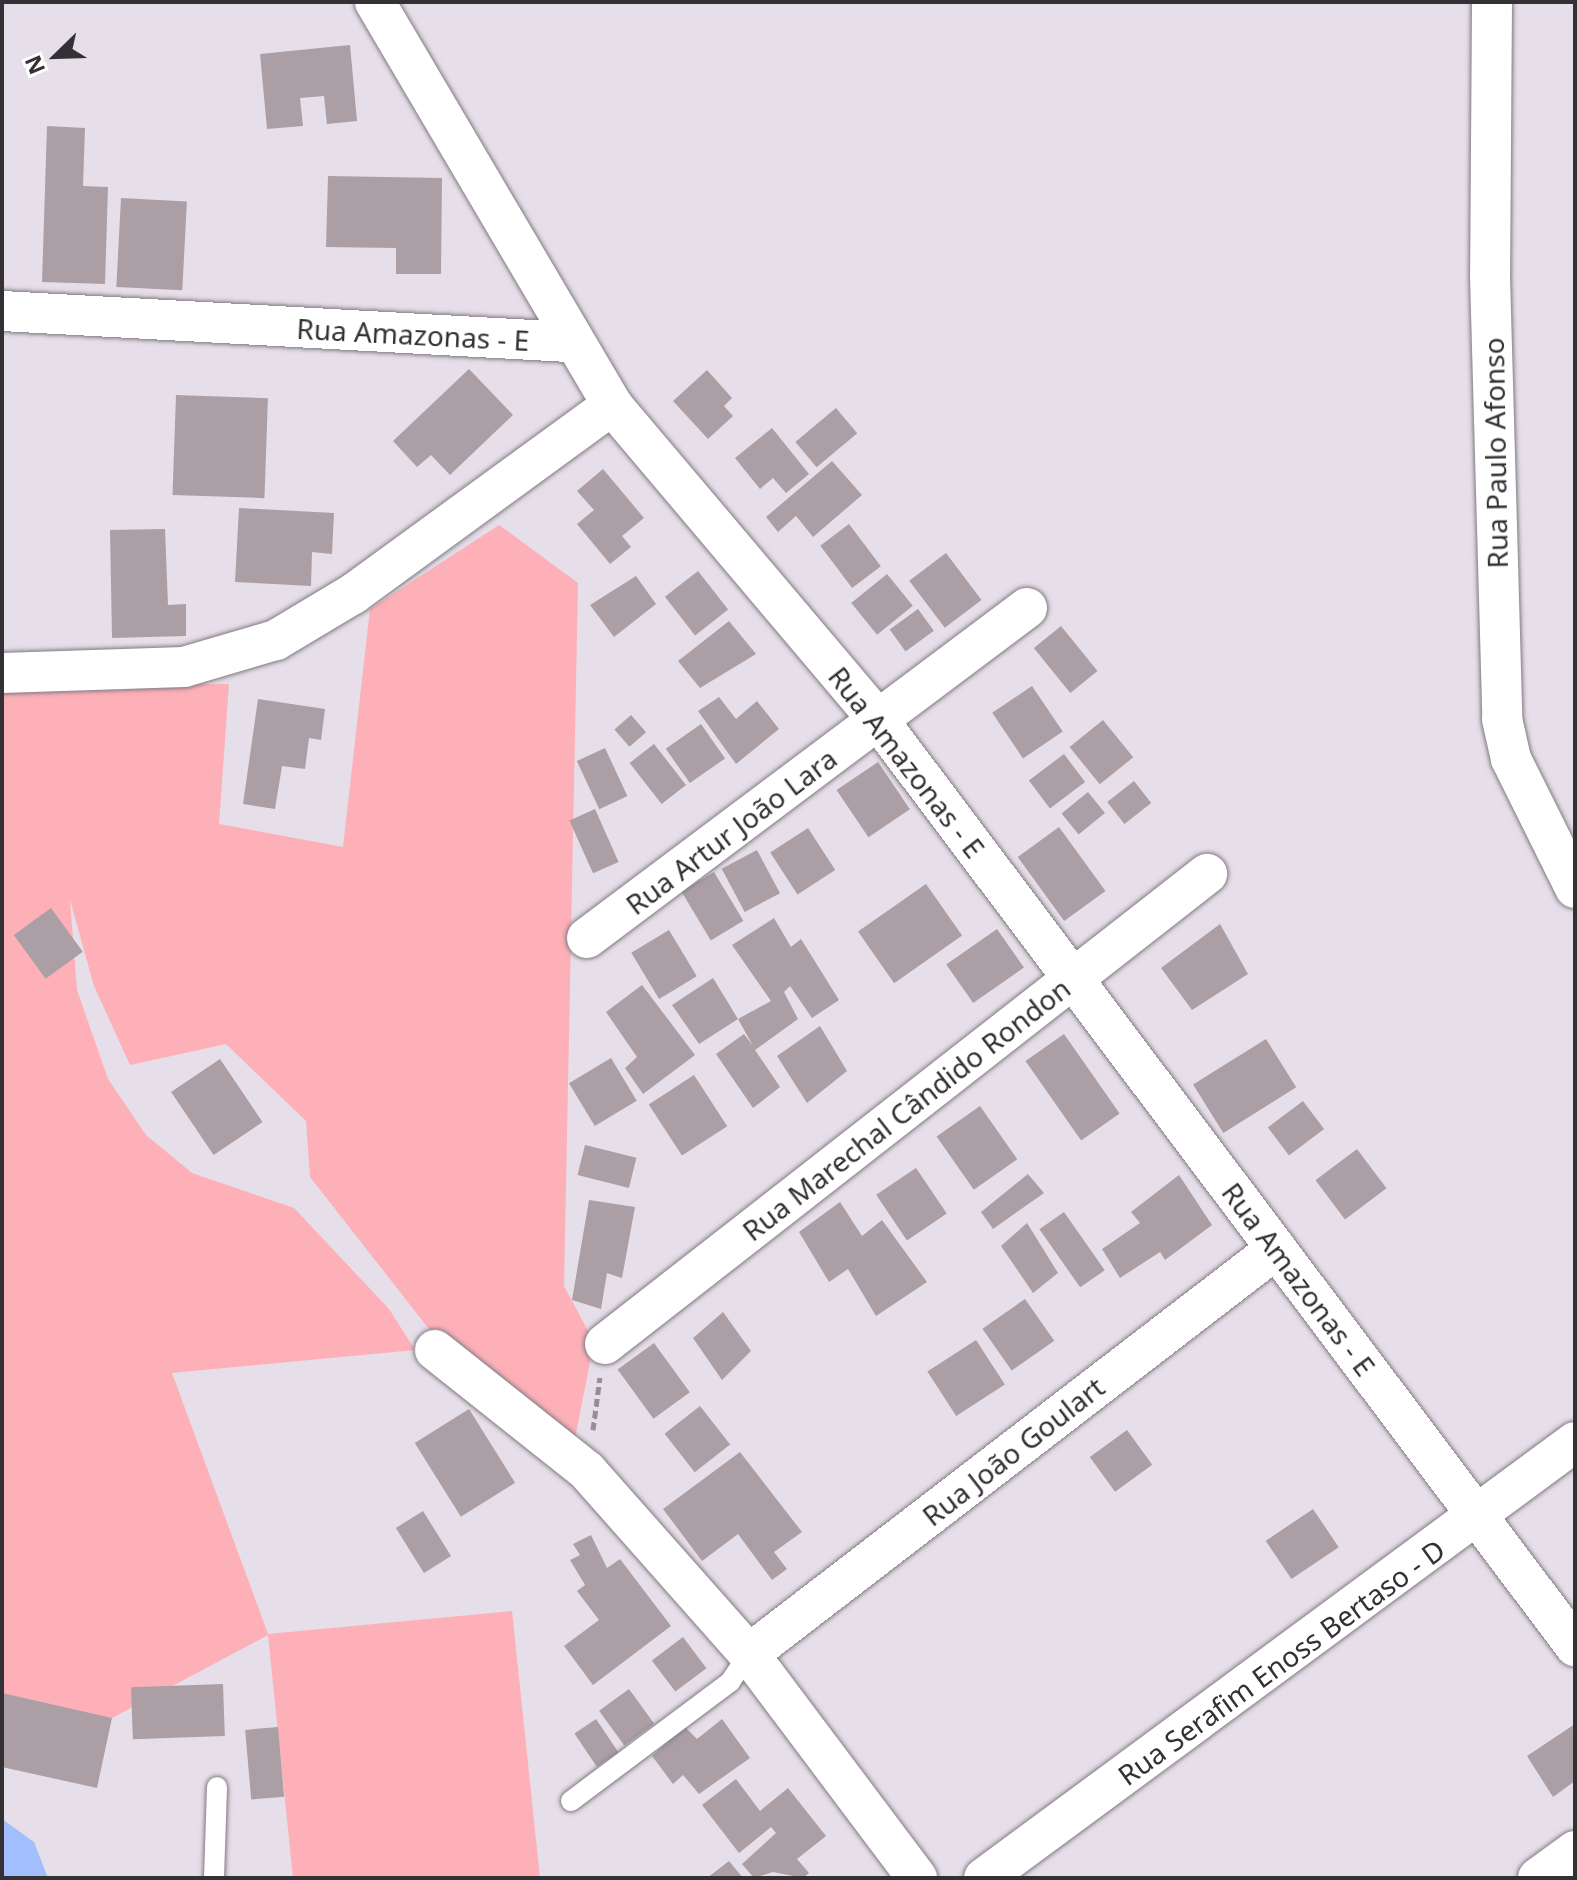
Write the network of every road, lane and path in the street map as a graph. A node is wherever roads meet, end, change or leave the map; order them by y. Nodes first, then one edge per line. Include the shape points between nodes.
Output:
1 (375, 2) edge
2 (1492, 2) edge
3 (2, 311) edge
4 (569, 342) junction
5 (612, 405) junction
6 (1027, 608) dead end
7 (2, 673) edge
8 (879, 721) junction
9 (1207, 874) dead end
10 (1575, 888) edge
11 (587, 938) dead end
12 (1073, 978) junction
13 (1276, 1249) junction
14 (605, 1344) joint
15 (435, 1350) dead end
16 (1575, 1442) edge
17 (587, 1471) junction
18 (1478, 1518) junction
19 (1575, 1646) edge
20 (749, 1654) junction
21 (217, 1787) dead end
22 (571, 1801) dead end
23 (1575, 1851) edge
24 (214, 1878) edge
25 (917, 1878) edge
26 (984, 1878) edge
27 (1538, 1878) edge

1 - 4 street
2 - 10 street, Rua Paulo Afonso via 1490,276 1502,719 1511,759
3 - 4 street, Rua Amazonas - E
4 - 5 street, Rua Amazonas - E
5 - 7 street via 353,594 276,640 184,667
5 - 8 street, Rua Amazonas - E
6 - 8 street, Rua Artur João Lara
8 - 11 street, Rua Artur João Lara
8 - 12 street, Rua Amazonas - E
9 - 12 street, Rua Marechal Cândido Rondon
12 - 13 street, Rua Amazonas - E
12 - 14 street, Rua Marechal Cândido Rondon
13 - 18 street, Rua Amazonas - E
13 - 20 street, Rua João Goulart
14 - 17 path
15 - 17 street
16 - 18 street, Rua Serafim Enoss Bertaso - D
17 - 20 street
18 - 19 street, Rua Amazonas - E
18 - 26 street, Rua Serafim Enoss Bertaso - D
20 - 22 lane via 730,1682
20 - 25 street
21 - 24 lane
23 - 27 street

